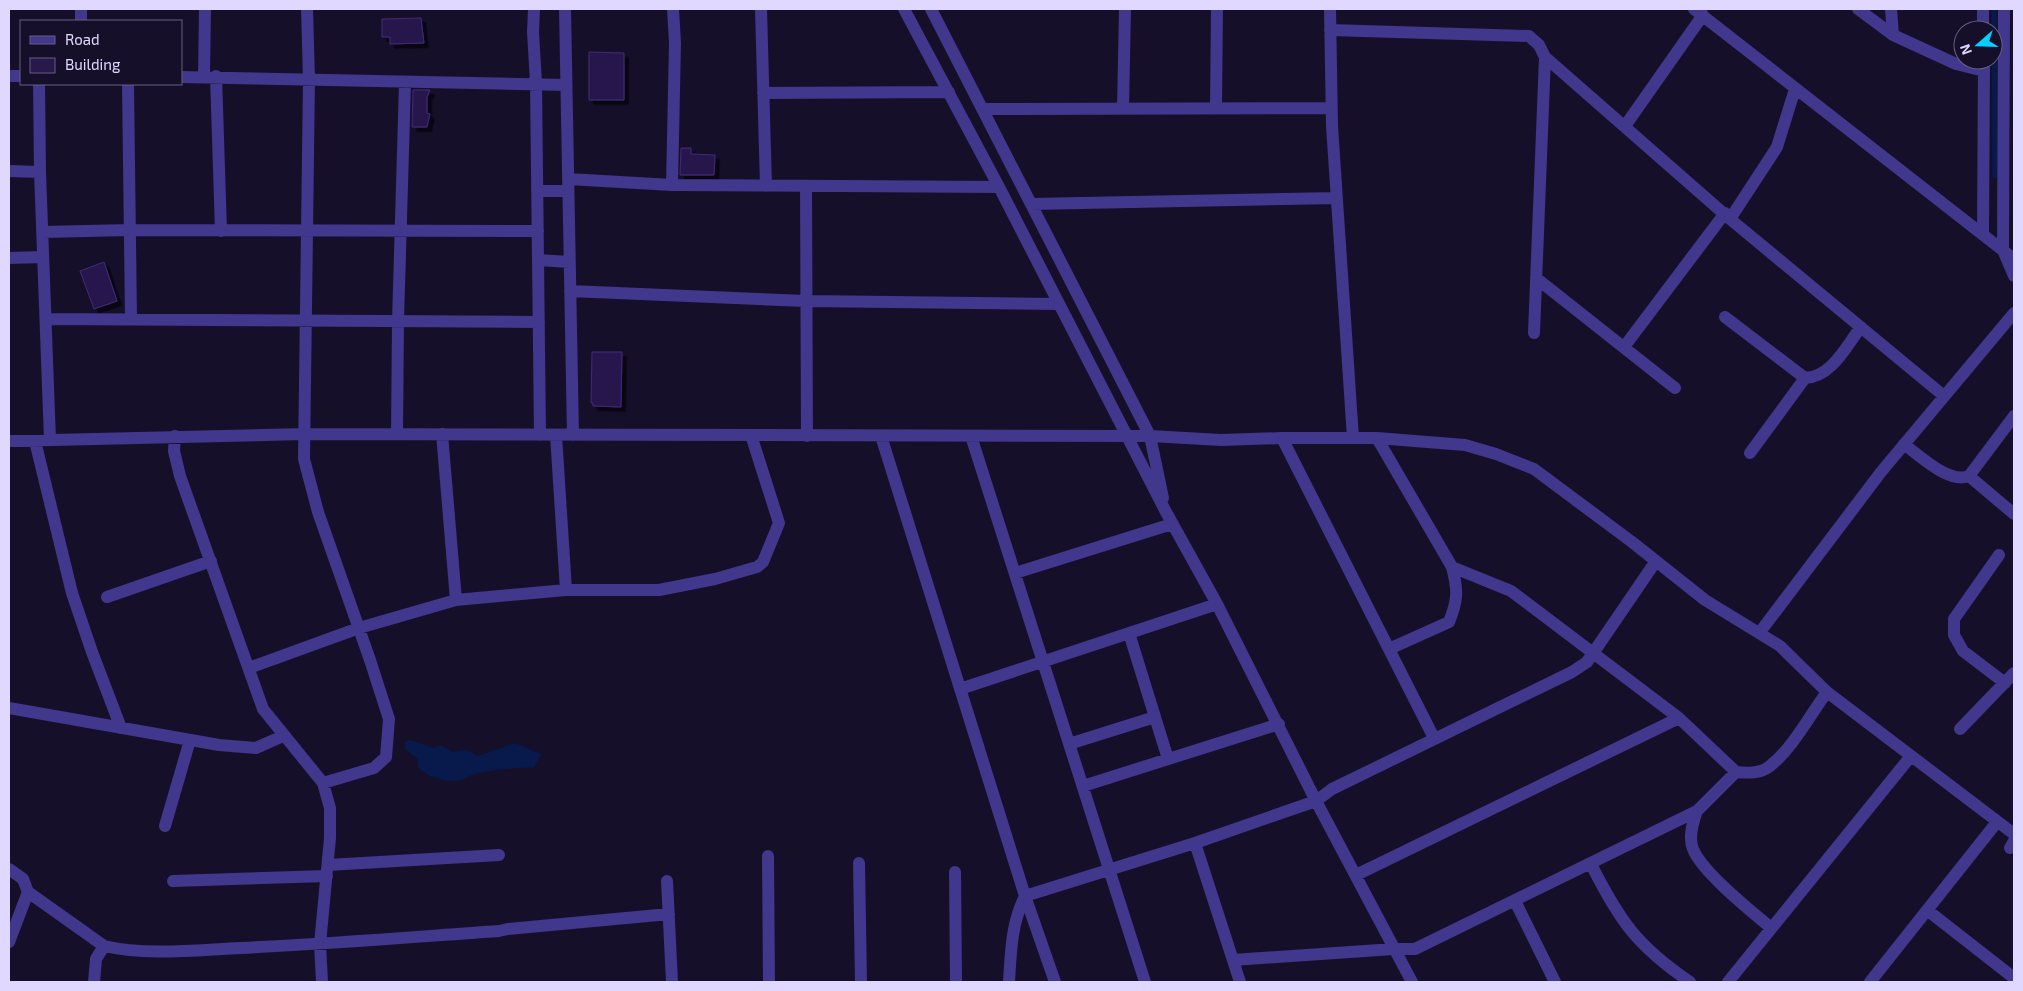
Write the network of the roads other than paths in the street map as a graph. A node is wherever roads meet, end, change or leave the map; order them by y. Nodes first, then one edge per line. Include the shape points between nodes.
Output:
1 (205, 9) edge
2 (307, 9) edge
3 (534, 9) edge
4 (566, 9) edge
5 (673, 9) edge
6 (761, 9) edge
7 (904, 9) edge
8 (931, 9) edge
9 (1125, 9) edge
10 (1217, 9) edge
11 (1330, 9) edge
12 (1858, 9) edge
13 (1891, 9) edge
14 (2004, 9) edge
15 (1699, 12) edge
16 (1330, 30) junction
17 (1893, 35) junction
18 (1545, 57) junction
19 (1953, 63) edge
20 (1984, 70) edge
21 (2009, 72) edge
22 (210, 76) junction
23 (182, 77) edge
24 (309, 79) junction
25 (404, 83) junction
26 (536, 83) junction
27 (39, 85) edge
28 (128, 85) edge
29 (566, 85) junction
30 (1795, 89) junction
31 (948, 92) junction
32 (763, 93) junction
33 (1216, 107) junction
34 (1123, 108) junction
35 (1331, 108) junction
36 (982, 109) junction
37 (1625, 126) junction
38 (9, 171) edge
39 (40, 172) junction
40 (568, 185) junction
41 (672, 185) junction
42 (766, 186) junction
43 (806, 187) junction
44 (999, 187) junction
45 (538, 192) junction
46 (1337, 198) junction
47 (1031, 204) junction
48 (1728, 216) junction
49 (130, 230) junction
50 (222, 231) junction
51 (306, 231) junction
52 (400, 231) junction
53 (538, 231) junction
54 (42, 232) junction
55 (1982, 234) junction
56 (2003, 250) junction
57 (43, 257) junction
58 (9, 258) edge
59 (2014, 259) edge
60 (538, 260) junction
61 (569, 262) junction
62 (2014, 276) edge
63 (1536, 278) junction
64 (570, 292) junction
65 (806, 301) junction
66 (1058, 304) junction
67 (2014, 313) edge
68 (1725, 317) dead end
69 (46, 319) junction
70 (131, 320) junction
71 (306, 320) junction
72 (398, 321) junction
73 (539, 322) junction
74 (1861, 326) junction
75 (1534, 333) dead end
76 (1624, 347) junction
77 (1805, 378) junction
78 (1675, 388) dead end
79 (1944, 396) junction
80 (2014, 416) edge
81 (305, 434) junction
82 (397, 434) junction
83 (442, 434) junction
84 (540, 435) junction
85 (556, 435) junction
86 (573, 435) junction
87 (175, 436) junction
88 (751, 436) junction
89 (807, 436) junction
90 (881, 436) junction
91 (971, 436) junction
92 (1127, 436) junction
93 (1150, 436) junction
94 (1282, 438) junction
95 (1354, 438) junction
96 (1377, 438) junction
97 (50, 440) junction
98 (9, 441) edge
99 (35, 441) junction
100 (1904, 444) junction
101 (1750, 453) dead end
102 (1969, 476) junction
103 (1166, 512) junction
104 (2014, 514) edge
105 (1172, 524) junction
106 (1999, 555) dead end
107 (211, 561) junction
108 (1656, 561) junction
109 (1452, 567) junction
110 (1015, 573) junction
111 (566, 590) junction
112 (107, 597) dead end
113 (456, 600) junction
114 (1217, 604) junction
115 (359, 628) junction
116 (1760, 632) junction
117 (1129, 633) junction
118 (1389, 650) junction
119 (1593, 653) junction
120 (1043, 662) junction
121 (249, 668) junction
122 (2014, 672) edge
123 (2005, 683) junction
124 (960, 689) junction
125 (1827, 692) junction
126 (9, 708) edge
127 (1155, 717) junction
128 (1678, 718) junction
129 (1279, 724) junction
130 (121, 728) junction
131 (1960, 728) dead end
132 (283, 736) junction
133 (1434, 738) junction
134 (190, 740) junction
135 (1070, 744) junction
136 (1911, 756) junction
137 (1168, 759) junction
138 (1736, 772) junction
139 (323, 783) junction
140 (1083, 786) junction
141 (1316, 801) junction
142 (1697, 811) junction
143 (1997, 822) junction
144 (165, 826) dead end
145 (2014, 834) edge
146 (1195, 843) junction
147 (499, 855) dead end
148 (768, 856) dead end
149 (859, 863) dead end
150 (1591, 864) junction
151 (9, 869) edge
152 (328, 870) junction
153 (1110, 870) junction
154 (955, 872) dead end
155 (1356, 876) junction
156 (173, 880) dead end
157 (667, 881) dead end
158 (28, 892) junction
159 (1025, 896) junction
160 (1515, 901) junction
161 (1927, 910) junction
162 (669, 914) junction
163 (1771, 928) junction
164 (9, 939) edge
165 (320, 944) junction
166 (104, 946) junction
167 (1394, 949) junction
168 (1233, 960) junction
169 (2014, 978) edge
170 (94, 982) edge
171 (322, 982) edge
172 (672, 982) edge
173 (769, 982) edge
174 (861, 982) edge
175 (956, 982) edge
176 (1009, 982) edge
177 (1055, 982) edge
178 (1145, 982) edge
179 (1240, 982) edge
180 (1412, 982) edge
181 (1555, 982) edge
182 (1690, 982) edge
183 (1728, 982) edge
184 (1871, 982) edge

1 - 22 street
2 - 24 street
3 - 26 street
4 - 29 street
5 - 41 street
6 - 32 street
7 - 31 street
8 - 36 street
9 - 34 street
10 - 33 street
11 - 16 street
12 - 17 street
13 - 17 street
14 - 21 street
15 - 30 street
15 - 37 street
16 - 18 street via 1529,36 1539,44
16 - 35 street
17 - 19 street
18 - 37 street
18 - 63 street
20 - 55 street
21 - 56 street
22 - 23 street
22 - 24 street
22 - 50 street
24 - 25 street
24 - 51 street
25 - 26 street
25 - 52 street
26 - 29 street
26 - 45 street
27 - 39 street
28 - 49 street
29 - 40 street
30 - 48 street via 1777,148
30 - 55 street
31 - 32 street
31 - 44 street
32 - 42 street
33 - 34 street
33 - 35 street
34 - 36 street
35 - 46 street
36 - 47 street
37 - 48 street
38 - 39 street
39 - 54 street
40 - 41 street
40 - 45 street
40 - 61 street
41 - 42 street
42 - 43 street
43 - 44 street
43 - 65 street
44 - 66 street
45 - 53 street
46 - 47 street
46 - 95 street
47 - 93 street
48 - 74 street
48 - 76 street
49 - 50 street
49 - 54 street
49 - 70 street
50 - 51 street
51 - 52 street
51 - 71 street
52 - 53 street
52 - 72 street
53 - 60 street
54 - 57 street
55 - 56 street
56 - 59 street
56 - 62 street
57 - 58 street
57 - 69 street
60 - 61 street
60 - 73 street
61 - 64 street
63 - 75 street
63 - 76 street
64 - 65 street
64 - 86 street
65 - 66 street
65 - 89 street
66 - 92 street
67 - 79 street
68 - 77 street
69 - 70 street
69 - 97 street
70 - 71 street
71 - 72 street
71 - 81 street
72 - 73 street
72 - 82 street
73 - 84 street
74 - 77 street via 1827,372 1815,378
74 - 79 street
76 - 78 street
77 - 101 street
79 - 100 street
80 - 102 street
81 - 82 street
81 - 87 street
81 - 115 street via 304,458 308,479
82 - 83 street
83 - 84 street
83 - 113 street
84 - 85 street
85 - 86 street
85 - 111 street
86 - 88 street
87 - 97 street
87 - 107 street via 174,451 180,476
88 - 89 street
88 - 111 street via 779,523 763,562 757,567 659,590
89 - 90 street
90 - 91 street
90 - 124 street
91 - 92 street
91 - 110 street
92 - 93 street
92 - 103 street
93 - 94 street via 1221,440
93 - 103 street
94 - 95 street
94 - 118 street
95 - 96 street
96 - 108 street via 1465,445 1534,469
96 - 109 street
97 - 99 street
98 - 99 street
99 - 130 street via 72,593
100 - 102 street via 1948,476 1962,479
100 - 116 street
102 - 104 street
103 - 105 street
105 - 110 street
105 - 114 street
106 - 123 street via 1954,620 1954,635 1963,651
107 - 112 street
107 - 121 street
108 - 116 street via 1704,600
108 - 119 street
109 - 118 street via 1457,585 1456,604 1450,622
109 - 119 street via 1511,591
110 - 120 street
111 - 113 street
113 - 115 street
114 - 117 street
114 - 129 street
115 - 121 street
115 - 139 street via 389,720 386,757 374,768
116 - 125 street via 1780,646
117 - 120 street
117 - 127 street
118 - 133 street
119 - 128 street
119 - 133 street via 1587,662 1572,672
120 - 124 street
120 - 135 street
121 - 132 street via 263,709
122 - 123 street
123 - 131 street
124 - 159 street
125 - 136 street
125 - 138 street via 1769,767 1750,773
126 - 130 street
127 - 135 street
127 - 137 street
128 - 138 street
128 - 155 street
129 - 137 street
129 - 141 street
130 - 134 street
132 - 134 street via 256,748
132 - 139 street
133 - 141 street via 1332,789
134 - 144 street
135 - 140 street
136 - 143 street
136 - 163 street
137 - 140 street
138 - 142 street
139 - 152 street via 330,808
140 - 153 street
141 - 146 street
141 - 155 street
142 - 150 street
142 - 163 street via 1691,831 1692,848 1705,868
143 - 145 street
143 - 161 street
146 - 153 street
146 - 168 street
147 - 152 street
148 - 173 street
149 - 174 street
150 - 160 street
150 - 182 street via 1624,923 1644,947
151 - 158 street via 23,880
152 - 156 street
152 - 165 street
153 - 159 street
153 - 178 street
154 - 175 street
155 - 167 street
157 - 162 street
158 - 164 street
158 - 166 street
159 - 176 street via 1013,928
159 - 177 street
160 - 167 street via 1414,949
160 - 181 street
161 - 169 street
161 - 184 street
162 - 165 street
162 - 172 street
163 - 183 street
165 - 166 street via 169,951 121,950
165 - 171 street
166 - 170 street via 96,959
167 - 168 street
167 - 180 street
168 - 179 street

